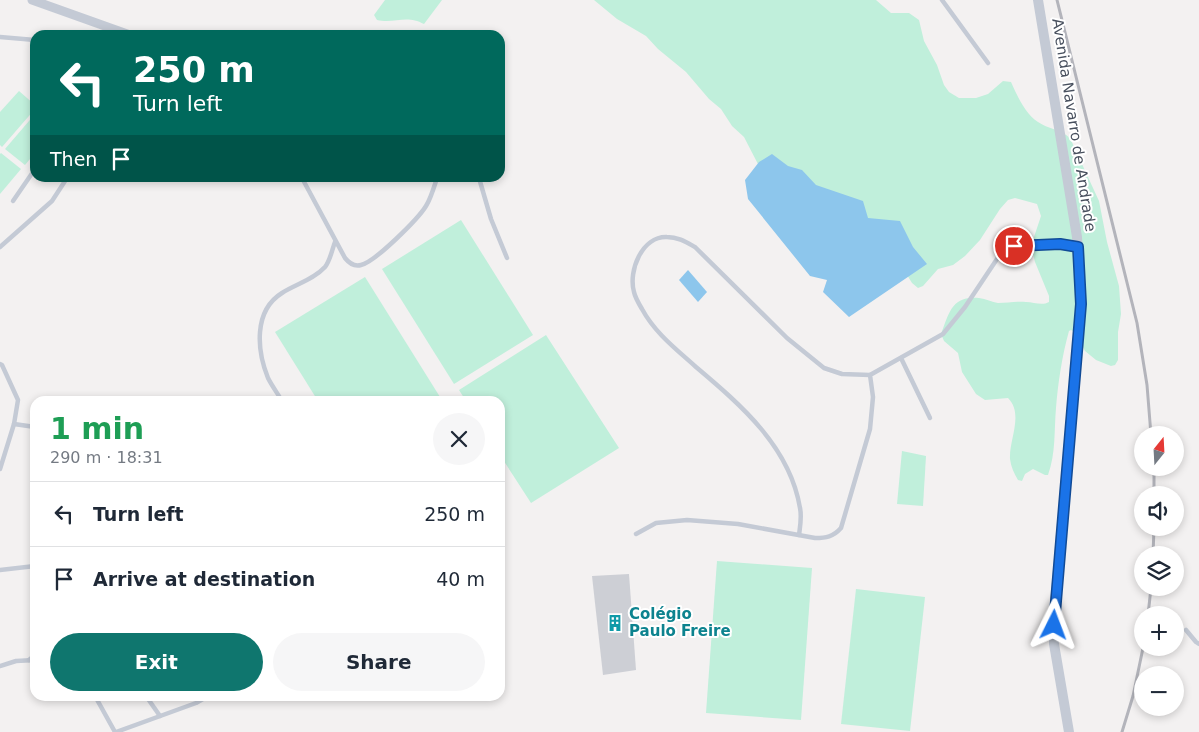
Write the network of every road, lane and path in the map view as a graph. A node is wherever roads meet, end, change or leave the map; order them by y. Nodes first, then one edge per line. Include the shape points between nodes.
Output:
1 (32, 0) edge
2 (942, 0) edge
3 (1038, 0) edge
4 (116, 30) edge
5 (0, 37) edge
6 (30, 40) edge
7 (988, 63) dead end
8 (30, 176) edge
9 (64, 182) edge
10 (304, 182) edge
11 (435, 182) edge
12 (480, 182) edge
13 (13, 201) dead end
14 (335, 242) junction
15 (0, 247) edge
16 (1078, 247) junction
17 (507, 258) dead end
18 (901, 358) junction
19 (0, 364) edge
20 (870, 375) junction
21 (279, 396) edge
22 (930, 418) dead end
23 (14, 424) junction
24 (30, 426) edge
25 (0, 469) edge
26 (636, 534) dead end
27 (799, 535) junction
28 (30, 567) edge
29 (0, 570) edge
30 (1186, 630) dead end
31 (1199, 644) edge
32 (29, 660) edge
33 (0, 666) edge
34 (98, 701) edge
35 (150, 701) edge
36 (199, 701) edge
37 (160, 716) junction
38 (116, 732) edge
39 (1069, 732) edge

1 - 4 street
2 - 7 lane
3 - 16 street, Avenida Navarro de Andrade
5 - 6 lane
8 - 13 lane
9 - 15 lane via 52,201
10 - 14 lane
11 - 14 lane via 418,217 370,262 360,266 351,264
12 - 17 lane
14 - 21 lane via 326,266 310,279 280,294 269,304 261,322 260,342 268,378
16 - 18 lane via 1036,244 1014,246 1001,253 943,334
16 - 39 street, Avenida Navarro de Andrade via 1081,304 1054,644
18 - 20 lane
18 - 22 lane
19 - 23 lane via 18,400
20 - 27 lane via 873,397 870,429 841,528 827,538
20 - 27 lane via 842,374 824,368 787,338 695,247 679,239 665,237 652,240 636,263 634,291 642,310 664,339 728,394 778,452 792,480 801,510
23 - 24 lane
23 - 25 lane
26 - 27 lane via 656,523 687,520 738,524
28 - 29 lane
30 - 31 lane
32 - 33 lane
34 - 38 lane
35 - 37 lane
36 - 37 lane
37 - 38 lane

